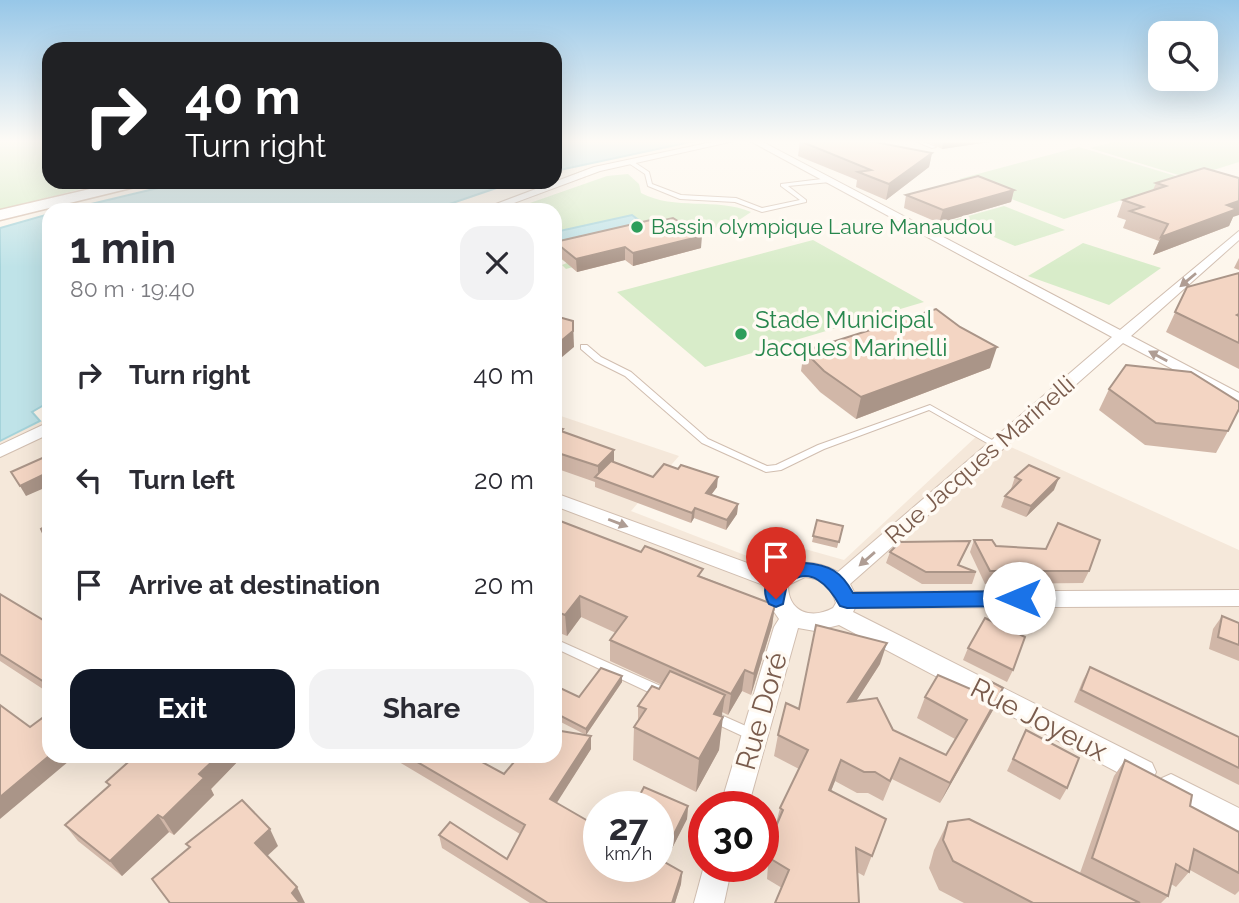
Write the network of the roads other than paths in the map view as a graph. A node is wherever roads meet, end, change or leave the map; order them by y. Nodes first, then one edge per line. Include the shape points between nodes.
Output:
1 (650, 183) edge
2 (800, 183) edge
3 (836, 183) edge
4 (109, 189) edge
5 (540, 189) edge
6 (50, 203) edge
7 (503, 203) edge
8 (42, 205) edge
9 (0, 215) edge
10 (1239, 234) edge
11 (1121, 336) junction
12 (584, 347) dead end
13 (1239, 399) edge
14 (42, 431) edge
15 (997, 445) junction
16 (0, 452) edge
17 (562, 502) edge
18 (777, 582) junction
19 (1239, 598) edge
20 (841, 599) junction
21 (794, 617) junction
22 (562, 646) edge
23 (679, 701) edge
24 (704, 712) edge
25 (753, 735) junction
26 (738, 791) edge
27 (1239, 822) edge
28 (714, 882) edge
29 (709, 903) edge

1 - 2 lane via 680,197 736,200 762,210 804,201 783,185
3 - 11 street via 869,201 891,221 1069,318
4 - 6 main road
5 - 7 street
8 - 9 main road
10 -> 11 street, Rue Jacques Marinelli
13 -> 11 street
11 - 15 street, Rue Jacques Marinelli
12 - 15 lane via 628,374 705,440 766,469 930,407
14 - 16 street
15 -> 20 street, Rue Jacques Marinelli
17 -> 18 street
18 - 20 street via 791,572 818,571
18 - 21 street via 776,599
19 - 20 street
20 - 21 street via 819,623
20 - 27 street, Rue Joyeux
21 - 25 street, Rue Doré via 785,627
22 - 23 lane
24 - 25 lane
25 - 26 street, Rue Doré
28 - 29 street

